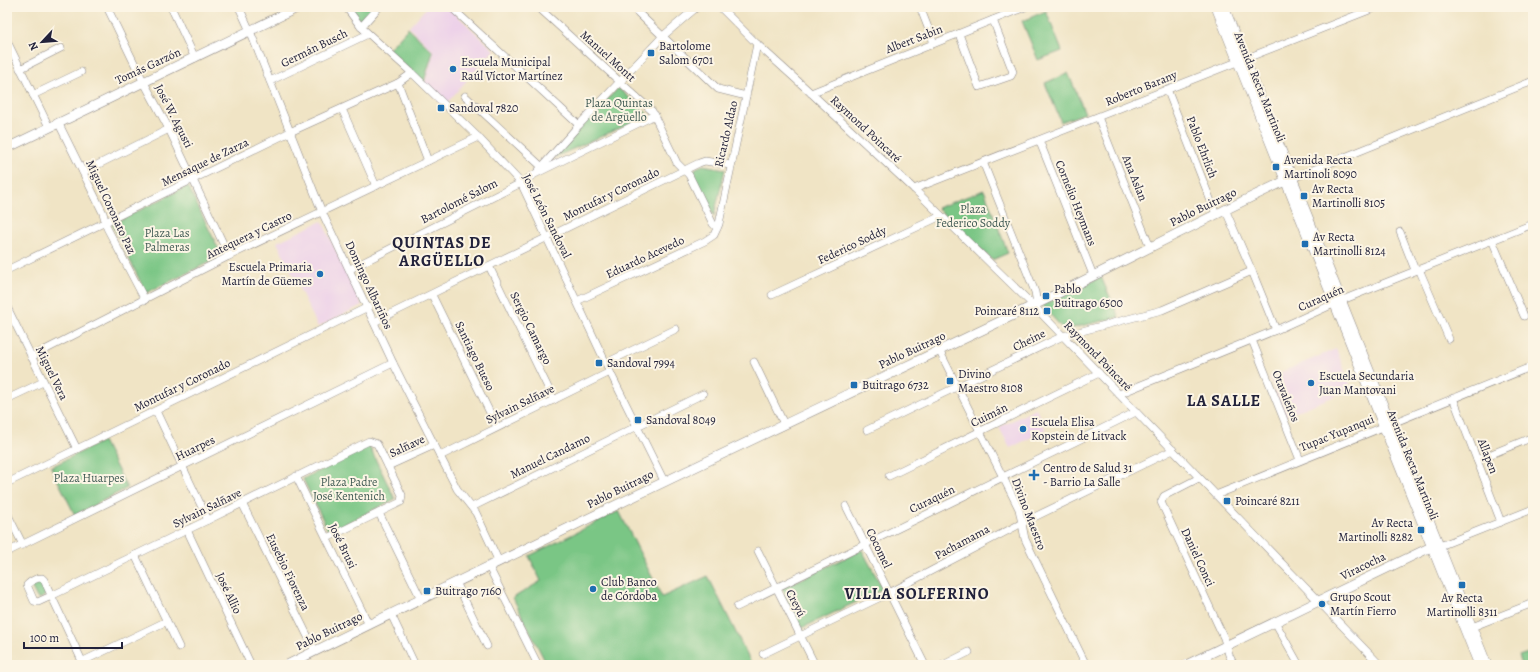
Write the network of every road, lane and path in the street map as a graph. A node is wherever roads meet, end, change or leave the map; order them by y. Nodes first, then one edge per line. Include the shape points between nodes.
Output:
1 (107, 7) edge
2 (171, 7) edge
3 (238, 7) edge
4 (299, 7) edge
5 (346, 7) edge
6 (379, 7) edge
7 (451, 7) edge
8 (538, 7) edge
9 (632, 7) edge
10 (697, 7) edge
11 (720, 7) edge
12 (920, 7) edge
13 (1025, 7) edge
14 (1216, 7) edge
15 (1224, 7) edge
16 (1377, 7) edge
17 (993, 20) junction
18 (361, 26) junction
19 (250, 31) junction
20 (368, 34) junction
21 (959, 34) junction
22 (663, 36) junction
23 (7, 41) edge
24 (934, 43) junction
25 (757, 44) junction
26 (61, 48) dead end
27 (195, 58) junction
28 (1241, 61) junction
29 (20, 69) junction
30 (81, 72) dead end
31 (412, 73) junction
32 (270, 81) junction
33 (1533, 81) edge
34 (144, 82) junction
35 (620, 82) junction
36 (398, 83) junction
37 (1167, 89) junction
38 (811, 93) junction
39 (33, 95) junction
40 (465, 96) dead end
41 (746, 96) junction
42 (342, 109) junction
43 (655, 115) junction
44 (1098, 117) junction
45 (58, 122) junction
46 (579, 125) junction
47 (49, 127) junction
48 (169, 129) junction
49 (290, 132) junction
50 (478, 137) junction
51 (1039, 140) junction
52 (7, 148) edge
53 (428, 161) junction
54 (983, 162) junction
55 (730, 164) junction
56 (542, 166) junction
57 (684, 170) junction
58 (83, 172) junction
59 (535, 174) junction
60 (194, 180) junction
61 (1288, 180) junction
62 (521, 183) junction
63 (376, 186) junction
64 (914, 189) junction
65 (1225, 209) junction
66 (322, 212) junction
67 (1216, 214) junction
68 (941, 216) junction
69 (106, 222) junction
70 (1533, 224) edge
71 (717, 228) junction
72 (1400, 232) dead end
73 (546, 238) junction
74 (1492, 240) junction
75 (1150, 247) junction
76 (229, 256) junction
77 (489, 266) junction
78 (350, 269) junction
79 (7, 270) edge
80 (1252, 270) junction
81 (1417, 270) junction
82 (1093, 275) junction
83 (432, 294) junction
84 (772, 295) dead end
85 (145, 300) junction
86 (577, 301) junction
87 (1338, 302) junction
88 (1035, 304) junction
89 (7, 307) edge
90 (368, 307) junction
91 (1524, 316) dead end
92 (374, 322) junction
93 (676, 329) dead end
94 (1276, 330) junction
95 (1063, 336) junction
96 (1449, 339) dead end
97 (1252, 340) junction
98 (939, 350) junction
99 (31, 357) junction
100 (754, 362) dead end
101 (393, 363) junction
102 (606, 363) junction
103 (1533, 366) edge
104 (610, 372) junction
105 (1099, 373) junction
106 (43, 382) junction
107 (957, 386) junction
108 (703, 394) dead end
109 (1119, 394) junction
110 (1453, 398) junction
111 (7, 400) edge
112 (554, 400) junction
113 (156, 411) junction
114 (1136, 412) junction
115 (784, 424) junction
116 (1387, 425) junction
117 (637, 426) junction
118 (498, 427) junction
119 (867, 430) dead end
120 (980, 432) junction
121 (1533, 437) edge
122 (434, 445) junction
123 (77, 449) junction
124 (1172, 450) junction
125 (440, 456) junction
126 (1300, 460) junction
127 (1477, 460) junction
128 (182, 466) junction
129 (388, 466) junction
130 (296, 476) junction
131 (889, 476) dead end
132 (1003, 476) junction
133 (1199, 478) junction
134 (664, 481) junction
135 (7, 483) edge
136 (1216, 495) junction
137 (242, 503) junction
138 (846, 506) dead end
139 (472, 507) junction
140 (1533, 509) edge
141 (7, 513) edge
142 (379, 513) junction
143 (208, 520) junction
144 (1501, 522) junction
145 (1022, 523) junction
146 (187, 530) junction
147 (327, 538) junction
148 (23, 545) junction
149 (865, 545) junction
150 (1436, 546) junction
151 (758, 550) dead end
152 (7, 552) edge
153 (135, 555) junction
154 (499, 562) junction
155 (489, 567) junction
156 (456, 582) junction
157 (776, 588) junction
158 (889, 592) junction
159 (51, 596) junction
160 (421, 599) junction
161 (1318, 601) junction
162 (1533, 603) edge
163 (737, 607) dead end
164 (391, 614) junction
165 (167, 621) junction
166 (1274, 622) junction
167 (369, 625) junction
168 (1472, 627) junction
169 (800, 636) junction
170 (1227, 645) junction
171 (487, 646) dead end
172 (179, 648) dead end
173 (315, 651) junction
174 (969, 652) dead end
175 (763, 654) dead end
176 (82, 662) junction
177 (75, 665) edge
178 (251, 665) edge
179 (287, 665) edge
180 (415, 665) edge
181 (538, 665) edge
182 (815, 665) edge
183 (925, 665) edge
184 (943, 665) edge
185 (1086, 665) edge
186 (1186, 665) edge
187 (1234, 665) edge
188 (1299, 665) edge
189 (1380, 665) edge
190 (1479, 665) edge
191 (1488, 665) edge

1 - 34 street, José W. Agusti
2 - 27 street
3 - 19 street, Domingo Albariños
4 - 19 main road, Tomás Garzón
5 - 18 street, José León Sandoval
6 - 18 street, Germán Busch
7 - 46 street
8 - 35 street, Manuel Montt
9 - 22 street
10 - 22 street, Bartolomé Salom
11 - 25 street, Raymond Poincaré
12 - 24 street
13 - 17 street, Albert Sabin
14 - 28 main road, Avenida Recta Martinoli
15 - 28 main road, Avenida Recta Martinoli
16 - 28 street, Roberto Barany
17 - 21 street, Albert Sabin
17 - 21 street via 1013,72 1011,76 980,87
18 - 20 street, José León Sandoval
19 - 27 main road, Tomás Garzón
19 - 32 street, Domingo Albariños
20 - 31 street, José León Sandoval
20 - 32 street, Germán Busch
21 - 24 street, Albert Sabin
22 - 35 street, Bartolomé Salom
22 - 41 street via 718,89
23 - 29 street
24 - 38 street, Albert Sabin
25 - 38 street, Raymond Poincaré
25 - 41 street, Ricardo Aldao
26 - 29 street
27 - 34 main road, Tomás Garzón
28 - 37 street, Roberto Barany
28 - 61 main road, Avenida Recta Martinoli
29 - 39 street
30 - 39 street
31 - 36 street, Mensaque de Zarza
31 - 50 street, José León Sandoval
32 - 49 street, Domingo Albariños
33 - 61 street, Pablo Buitrago
34 - 45 main road, Tomás Garzón
34 - 48 street, José W. Agusti
35 - 43 street, Manuel Montt
35 - 46 street, Bartolomé Salom
36 - 42 street, Mensaque de Zarza
36 - 53 street
37 - 44 street, Roberto Barany
37 - 67 street, Pablo Ehrlich
38 - 64 street, Raymond Poincaré
39 - 47 street
40 - 56 street
41 - 55 street, Ricardo Aldao
42 - 49 street, Mensaque de Zarza
42 - 63 street
43 - 57 street, Manuel Montt via 678,163
43 - 59 street, Bartolomé Salom
44 - 51 street, Roberto Barany
44 - 75 street, Ana Aslan
45 - 47 main road, Tomás Garzón
45 - 58 street, Miguel Coronato Paz
46 - 56 street, Bartolomé Salom
47 - 52 main road, Tomás Garzón
48 - 58 street
48 - 60 street, José W. Agusti
49 - 60 street, Mensaque de Zarza
49 - 66 street, Domingo Albariños
50 - 53 street, Antequera y Castro
50 - 62 street, José León Sandoval
51 - 54 street, Roberto Barany
51 - 82 street, Cornelio Heymans
53 - 63 street, Antequera y Castro
54 - 64 street, Roberto Barany
54 - 88 street via 1035,292
55 - 57 street, Montufar y Coronado via 705,161
55 - 71 street, Ricardo Aldao
56 - 59 street, Bartolomé Salom
57 - 71 street, Manuel Montt
57 - 73 street, Montufar y Coronado
58 - 69 street, Miguel Coronato Paz
59 - 62 street, Bartolomé Salom
60 - 69 street, Mensaque de Zarza
60 - 76 street, José W. Agusti
61 - 65 main road, Pablo Buitrago
61 - 87 main road, Avenida Recta Martinoli
62 - 73 street, José León Sandoval
62 - 78 street, Bartolomé Salom
63 - 66 street, Antequera y Castro
64 - 68 street, Raymond Poincaré
65 - 67 main road, Pablo Buitrago
65 - 80 street
66 - 76 street, Antequera y Castro
66 - 78 street, Domingo Albariños
67 - 75 main road, Pablo Buitrago
68 - 84 street, Federico Soddy
68 - 88 street, Raymond Poincaré
69 - 79 street, Mensaque de Zarza
69 - 85 street, Miguel Coronato Paz
70 - 74 street, Curaquén
71 - 86 street, Eduardo Acevedo via 714,235 705,241
72 - 81 street
73 - 77 street, Montufar y Coronado
73 - 86 street, José León Sandoval
74 - 81 street, Curaquén
74 - 91 street
75 - 82 main road, Pablo Buitrago
76 - 85 street, Antequera y Castro
77 - 83 street, Montufar y Coronado
77 - 112 street, Sergio Camargo
78 - 90 street, Domingo Albariños
80 - 94 street
80 - 95 street, Cheine via 1162,310
81 - 87 street, Curaquén
81 - 96 street
82 - 88 main road, Pablo Buitrago
83 - 92 street, Montufar y Coronado
83 - 118 street, Santiago Bueso
85 - 99 street, Antequera y Castro
86 - 102 street, José León Sandoval
87 - 94 street, Curaquén
87 - 116 main road, Avenida Recta Martinoli
88 - 95 street, Raymond Poincaré
88 - 98 main road, Pablo Buitrago
89 - 99 street, Miguel Vera
90 - 92 street, Domingo Albariños
90 - 113 street, Montufar y Coronado
92 - 101 street, Domingo Albariños
93 - 102 street
94 - 97 street, Curaquén
95 - 105 street, Raymond Poincaré
95 - 107 street, Cheine
97 - 109 street, Curaquén
97 - 126 street, Otavaleños
98 - 107 street, Divino Maestro
98 - 115 main road, Pablo Buitrago
99 - 106 street, Miguel Vera
100 - 115 street
101 - 122 street, Domingo Albariños
101 - 128 street, Huarpes
102 - 104 street, José León Sandoval
103 - 110 street, Tupac Yupanqui
104 - 112 street, Sylvain Salñave
104 - 117 street, José León Sandoval
105 - 109 street, Raymond Poincaré
105 - 120 street, Cuimán
106 - 111 street
106 - 123 street, Miguel Vera
107 - 119 street, Cheine
107 - 120 street, Divino Maestro
108 - 117 street, Manuel Candamo
109 - 114 street, Raymond Poincaré
110 - 116 street, Tupac Yupanqui
110 - 127 street, Allapen
112 - 118 street, Sylvain Salñave
113 - 123 street, Montufar y Coronado
113 - 128 street
114 - 124 street, Raymond Poincaré
114 - 132 street, Curaquén
115 - 134 main road, Pablo Buitrago
116 - 126 street, Tupac Yupanqui
116 - 150 main road, Avenida Recta Martinoli
117 - 134 street, José León Sandoval
117 - 139 street, Manuel Candamo
118 - 125 street, Sylvain Salñave
120 - 131 street, Cuimán
120 - 132 street, Divino Maestro
121 - 127 street
122 - 125 street, Domingo Albariños
122 - 129 street, Salñave
123 - 135 street, Montufar y Coronado
124 - 133 street, Raymond Poincaré
124 - 145 street, Pachamama
125 - 139 street, Domingo Albariños via 458,489
126 - 136 street, Tupac Yupanqui
127 - 144 street, Allapen
128 - 143 street
128 - 148 street, Huarpes
129 - 130 street, Sylvain Salñave via 377,444 369,441
129 - 142 street via 402,495 401,502
130 - 137 street, Sylvain Salñave
130 - 147 street, José Brusi
132 - 145 street, Divino Maestro via 1019,509
132 - 149 street, Curaquén
133 - 136 street, Raymond Poincaré
133 - 170 street, Daniel Conci via 1164,496 1161,502
134 - 154 main road, Pablo Buitrago
136 - 161 street, Raymond Poincaré
137 - 143 street, Sylvain Salñave
137 - 173 street, Eusebio Fiorenza
138 - 149 street, Cocomel
139 - 154 street, Domingo Albariños
140 - 144 street, Viracocha
141 - 148 street
142 - 147 street
142 - 160 street
143 - 146 street, Sylvain Salñave
144 - 150 street, Viracocha
145 - 158 street, Pachamama
145 - 185 street, Divino Maestro via 1025,539
146 - 153 street, Sylvain Salñave
146 - 178 street, José Allio
147 - 167 street, José Brusi
148 - 152 street, Huarpes
149 - 157 street, Curaquén
149 - 158 street, Cocomel
150 - 161 main road, Viracocha
150 - 168 main road, Avenida Recta Martinoli
150 - 190 main road, Avenida Recta Martinoli
151 - 157 street, Creyú
153 - 159 street, Sylvain Salñave
153 - 165 street
154 - 155 main road, Pablo Buitrago
155 - 156 main road, Pablo Buitrago
155 - 181 street
156 - 160 main road, Pablo Buitrago
156 - 171 street
157 - 163 street, Curaquén
157 - 169 street, Creyú
158 - 169 street, Pachamama
158 - 183 street, Cocomel
159 - 159 street, Sylvain Salñave via 42,578 27,585 34,601 38,602
159 - 176 street
160 - 164 main road, Pablo Buitrago
161 - 166 main road, Viracocha
161 - 189 street, Raymond Poincaré
162 - 168 street
164 - 167 main road, Pablo Buitrago
164 - 180 street
165 - 172 street
165 - 176 street
166 - 170 main road, Viracocha
166 - 188 street
167 - 173 main road, Pablo Buitrago
168 - 191 main road, Avenida Recta Martinoli
169 - 175 street, Pachamama
169 - 182 street, Creyú
170 - 186 main road, Viracocha
170 - 187 street, Daniel Conci
173 - 179 main road, Pablo Buitrago
174 - 184 street
176 - 177 street

